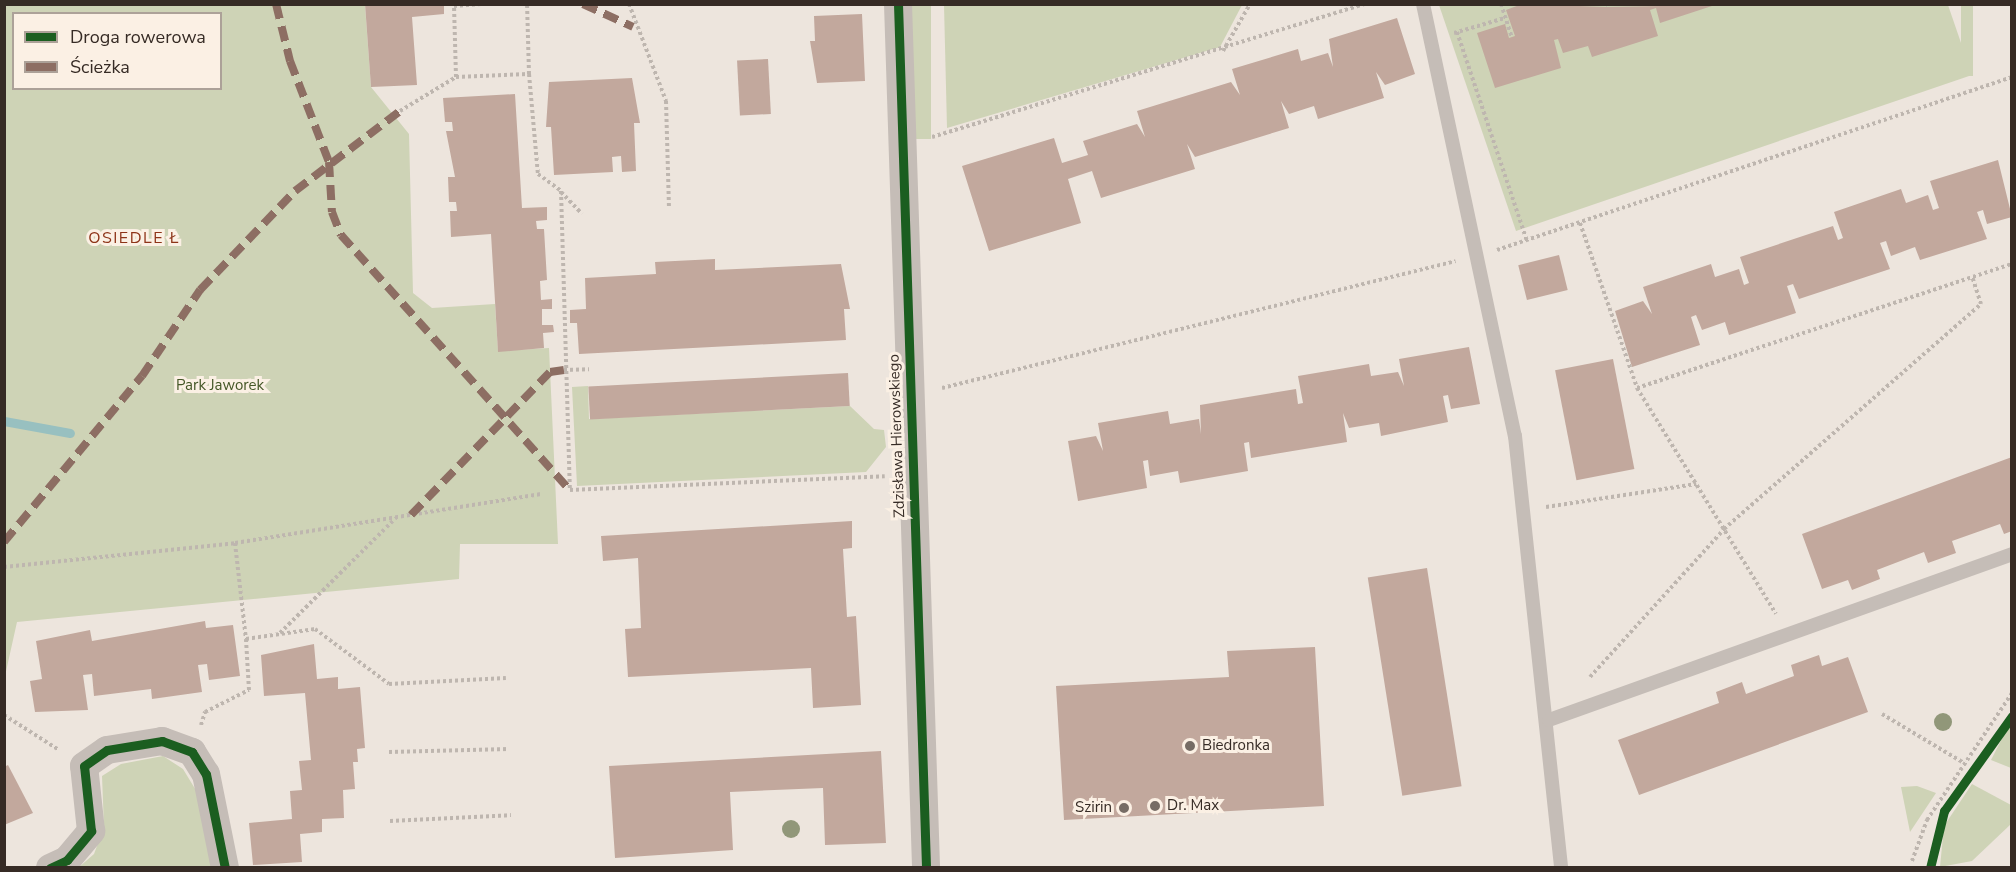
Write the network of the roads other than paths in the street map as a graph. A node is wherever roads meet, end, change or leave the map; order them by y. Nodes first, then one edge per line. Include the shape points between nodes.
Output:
1 (898, 4) edge
2 (1423, 4) edge
3 (2012, 554) edge
4 (1549, 720) junction
5 (50, 867) edge
6 (225, 867) edge
7 (926, 867) edge
8 (1561, 867) edge

1 - 7 street, Zdzisława Hierowskiego
2 - 4 lane via 1515,436
3 - 4 lane
4 - 8 lane
5 - 6 street via 67,860 90,831 84,766 107,750 162,741 192,752 206,774

